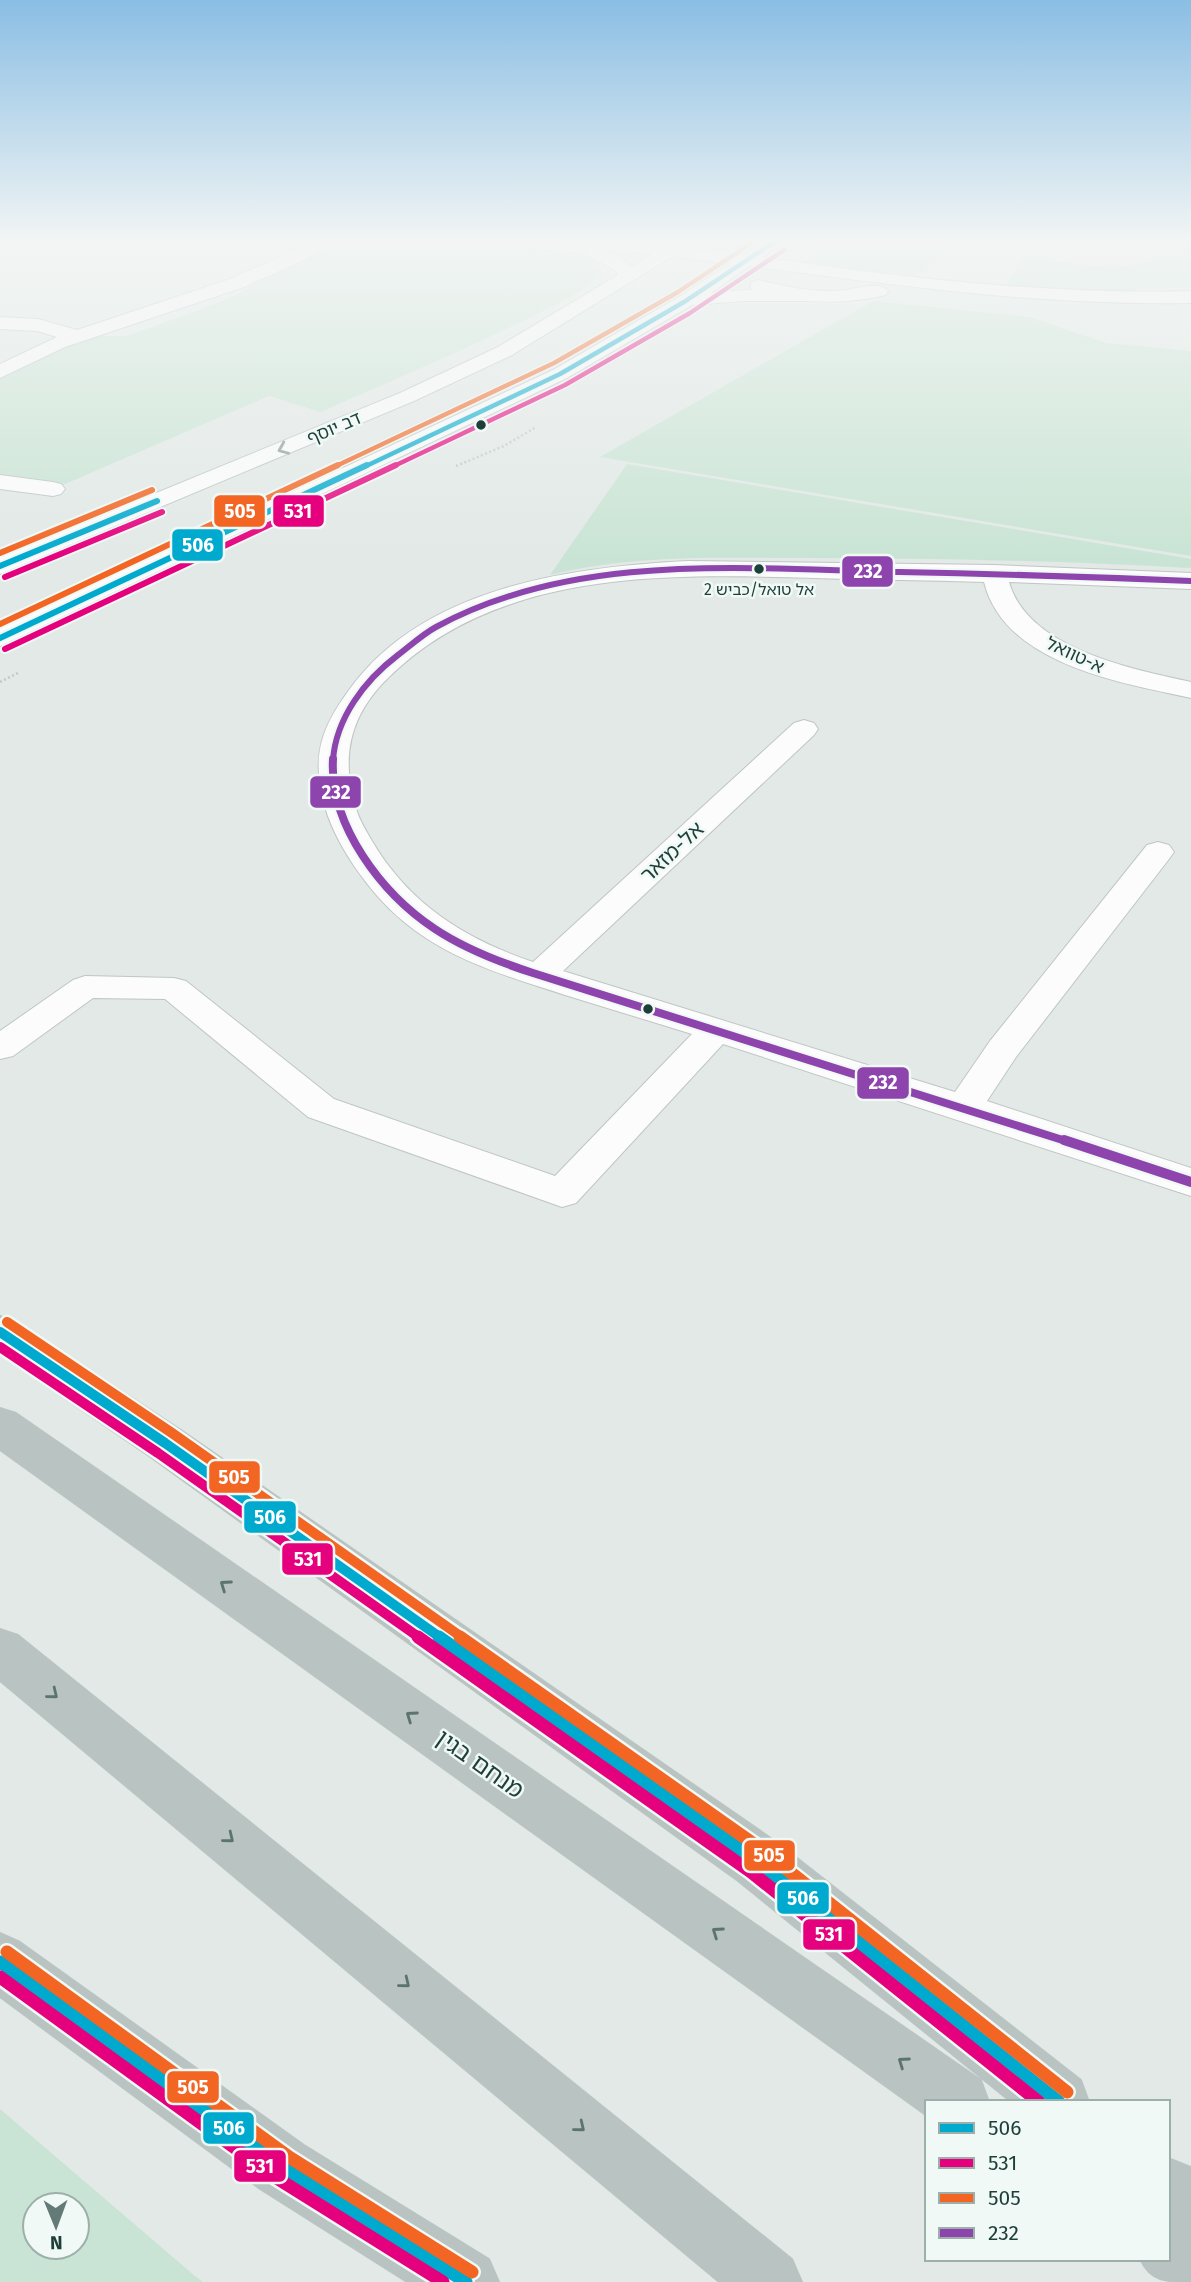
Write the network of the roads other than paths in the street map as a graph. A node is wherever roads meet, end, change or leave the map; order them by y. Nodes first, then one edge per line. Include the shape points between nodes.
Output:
1 (51, 346) edge
2 (513, 346) edge
3 (608, 346) edge
4 (0, 372) edge
5 (0, 482) edge
6 (53, 489) dead end
7 (0, 566) edge
8 (994, 573) junction
9 (1191, 581) edge
10 (0, 638) edge
11 (1191, 690) edge
12 (804, 729) dead end
13 (1158, 852) dead end
14 (539, 975) junction
15 (716, 1030) junction
16 (0, 1048) edge
17 (964, 1107) junction
18 (1191, 1182) edge
19 (0, 1332) edge
20 (0, 1426) edge
21 (0, 1651) edge
22 (0, 1962) edge
23 (956, 2100) edge
24 (1056, 2100) edge
25 (1170, 2191) edge
26 (1191, 2207) edge
27 (1170, 2250) edge
28 (1191, 2265) edge
29 (466, 2282) edge
30 (769, 2282) edge

1 - 4 street
2 -> 7 street, דב יוסף via 407,397
3 - 10 street via 502,403
5 - 6 street
8 - 9 street
8 - 11 street, א-טוואל via 1010,614 1035,635 1098,668
8 - 14 street via 697,568 603,576 508,597 415,639 387,661 357,696 340,727 332,765 341,811 396,899 437,932 472,951
12 - 14 street, אל-מזאר
13 - 17 street via 1003,1049
14 - 15 street
15 - 16 street via 562,1193 321,1108 174,989 85,987
15 - 17 street
17 - 18 street
19 - 24 highway via 176,1451 758,1863
23 -> 20 highway, מנחם בגין
21 -> 30 highway
22 - 29 highway via 282,2167
25 - 26 highway
27 - 28 highway

